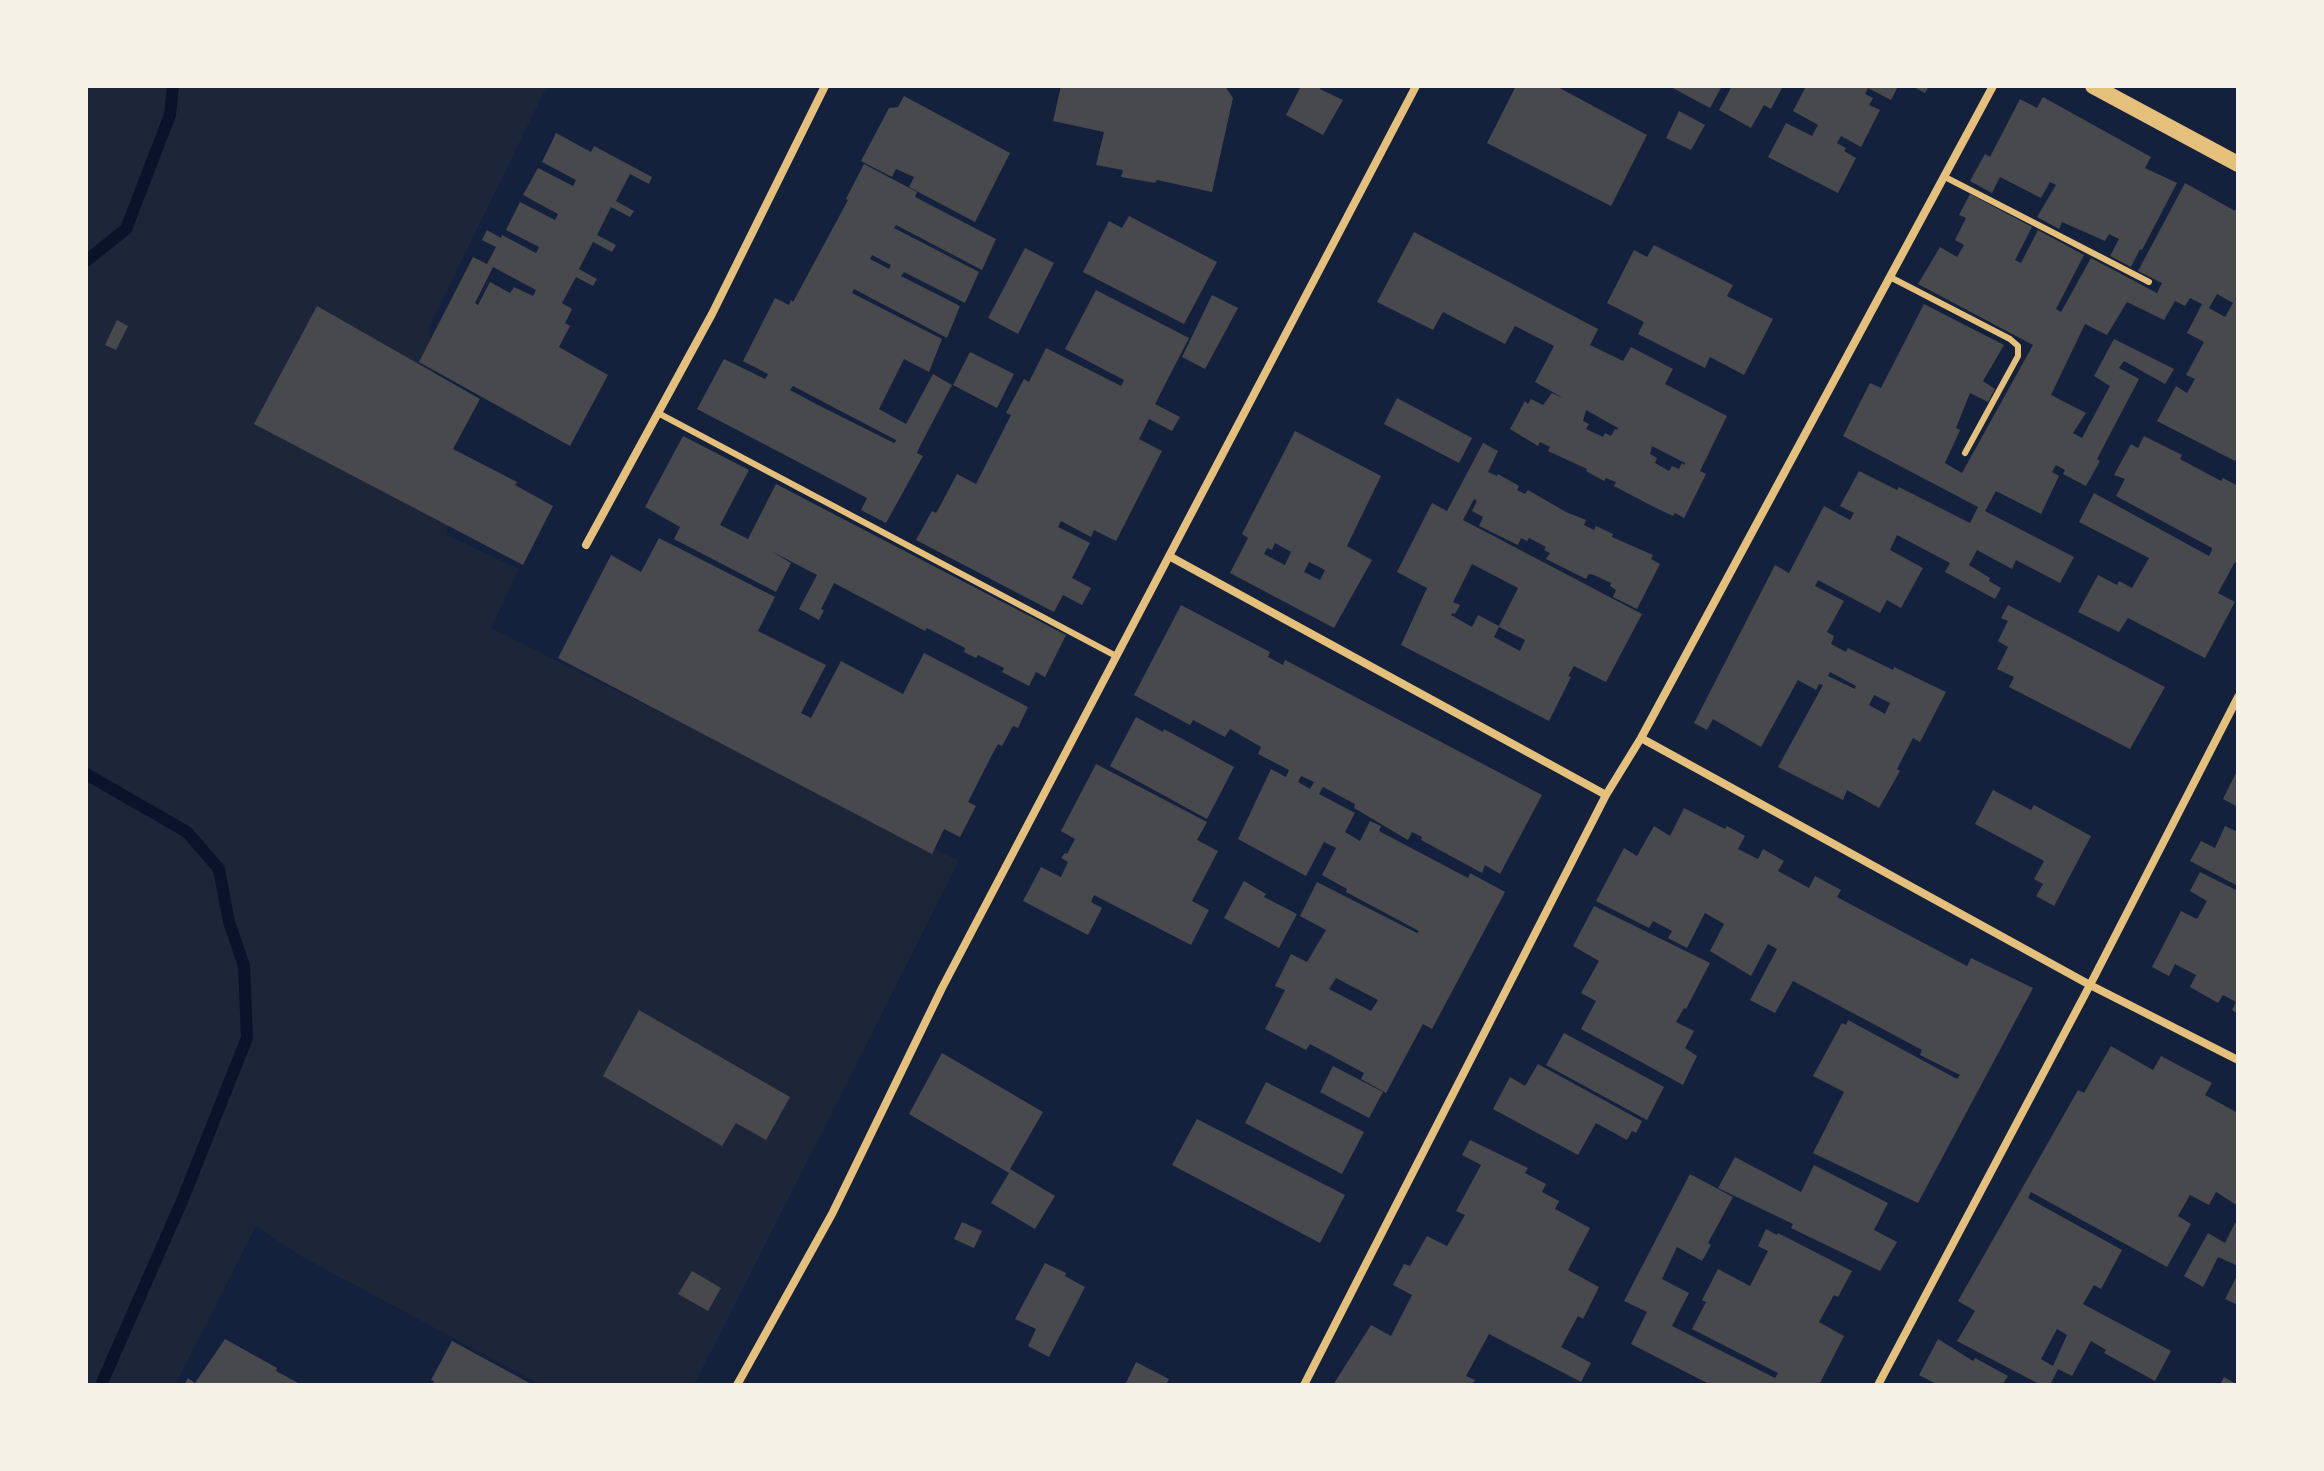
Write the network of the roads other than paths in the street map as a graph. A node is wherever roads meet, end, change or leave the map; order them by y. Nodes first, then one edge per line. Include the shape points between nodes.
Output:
1 (825, 86) edge
2 (1416, 86) edge
3 (1993, 86) edge
4 (2093, 86) edge
5 (2238, 164) edge
6 (1945, 177) junction
7 (1890, 277) junction
8 (2149, 282) dead end
9 (658, 413) junction
10 (1965, 453) dead end
11 (586, 545) dead end
12 (1169, 556) junction
13 (1116, 656) junction
14 (2238, 697) edge
15 (1641, 738) junction
16 (1606, 795) junction
17 (2090, 985) junction
18 (2238, 1060) edge
19 (737, 1385) edge
20 (1304, 1385) edge
21 (1878, 1385) edge

1 - 9 street
2 - 12 street
3 - 6 street
4 - 5 main road
6 - 7 street
6 - 8 lane
7 - 10 lane via 2018,346 2018,356
7 - 15 street
9 - 11 street
9 - 13 lane
12 - 13 street
12 - 16 street
13 - 19 street via 942,988 832,1214
14 - 17 street
15 - 16 street
15 - 17 street
16 - 20 street
17 - 18 street
17 - 21 street

